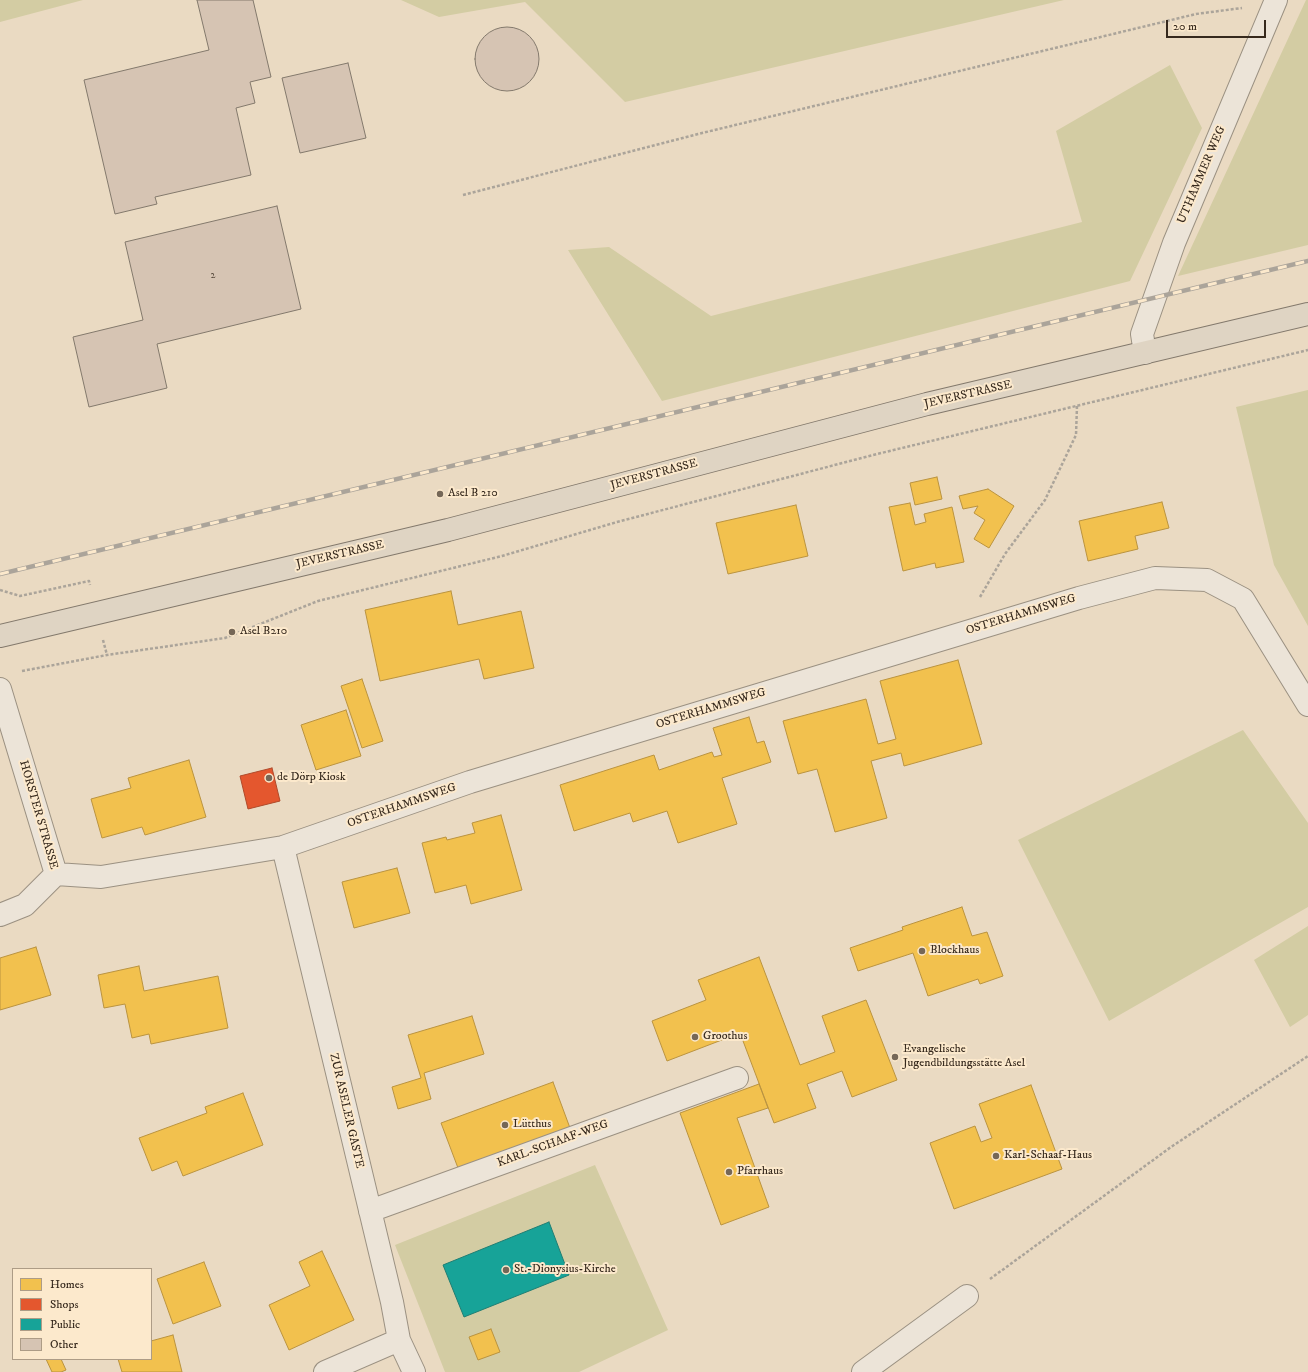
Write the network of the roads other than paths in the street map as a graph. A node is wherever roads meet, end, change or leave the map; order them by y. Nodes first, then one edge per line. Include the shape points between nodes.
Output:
1 (1275, 1) edge
2 (1308, 314) edge
3 (1145, 353) junction
4 (0, 636) edge
5 (0, 689) edge
6 (1308, 705) edge
7 (283, 847) junction
8 (56, 874) junction
9 (0, 915) edge
10 (737, 1078) dead end
11 (370, 1211) junction
12 (967, 1296) road end
13 (399, 1340) junction
14 (325, 1372) edge
15 (414, 1372) edge
16 (863, 1372) edge

1 - 3 street, UTHAMMER WEG via 1174,243 1142,334
2 - 3 main road, JEVERSTRASSE
3 - 4 main road, JEVERSTRASSE via 919,406 448,530
5 - 8 street, HORSTER STRASSE
6 - 7 street, OSTERHAMMSWEG via 1243,599 1207,580 1155,578 1079,598 470,782
7 - 8 street, OSTERHAMMSWEG via 101,877
7 - 11 street, ZUR ASELER GASTE
8 - 9 street, HORSTER STRASSE via 25,905
10 - 11 street, KARL-SCHAAF-WEG
11 - 13 street, ZUR ASELER GASTE
12 - 16 street
13 - 14 street
13 - 15 street, ZUR ASELER GASTE

